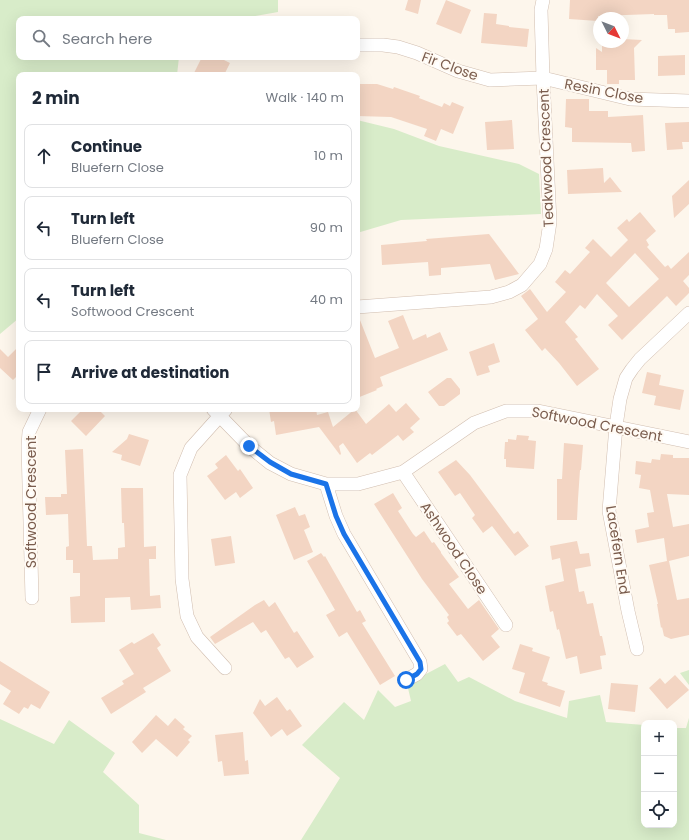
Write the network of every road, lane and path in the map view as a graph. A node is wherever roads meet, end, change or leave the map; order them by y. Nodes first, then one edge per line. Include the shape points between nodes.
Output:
1 (542, 0) edge
2 (360, 45) edge
3 (543, 78) junction
4 (689, 101) edge
5 (360, 307) edge
6 (689, 313) edge
7 (39, 412) edge
8 (219, 412) edge
9 (221, 412) edge
10 (616, 426) junction
11 (689, 442) edge
12 (403, 472) junction
13 (326, 484) junction
14 (32, 598) dead end
15 (506, 625) dead end
16 (637, 649) dead end
17 (226, 668) dead end
18 (406, 680) dead end

1 - 3 street, Teakwood Crescent
2 - 3 street, Fir Close via 382,45 417,53 458,71 490,80
3 - 4 street, Resin Close via 630,99
3 - 5 street, Teakwood Crescent via 550,222 546,249 540,264 530,277 509,292 490,297
6 - 10 street, Lacefern End via 640,359 626,378
7 - 14 street, Softwood Crescent via 29,432 28,446
8 - 17 street via 191,448 180,475 182,579 187,616 192,627
9 - 13 street, Softwood Crescent via 249,446 270,462 291,474
10 - 11 street, Softwood Crescent
10 - 12 street, Softwood Crescent via 538,411 506,411 474,424
10 - 16 street, Lacefern End via 609,511
12 - 13 street, Softwood Crescent via 358,484
12 - 15 street, Ashwood Close
13 - 18 street via 344,534 420,662 421,669

